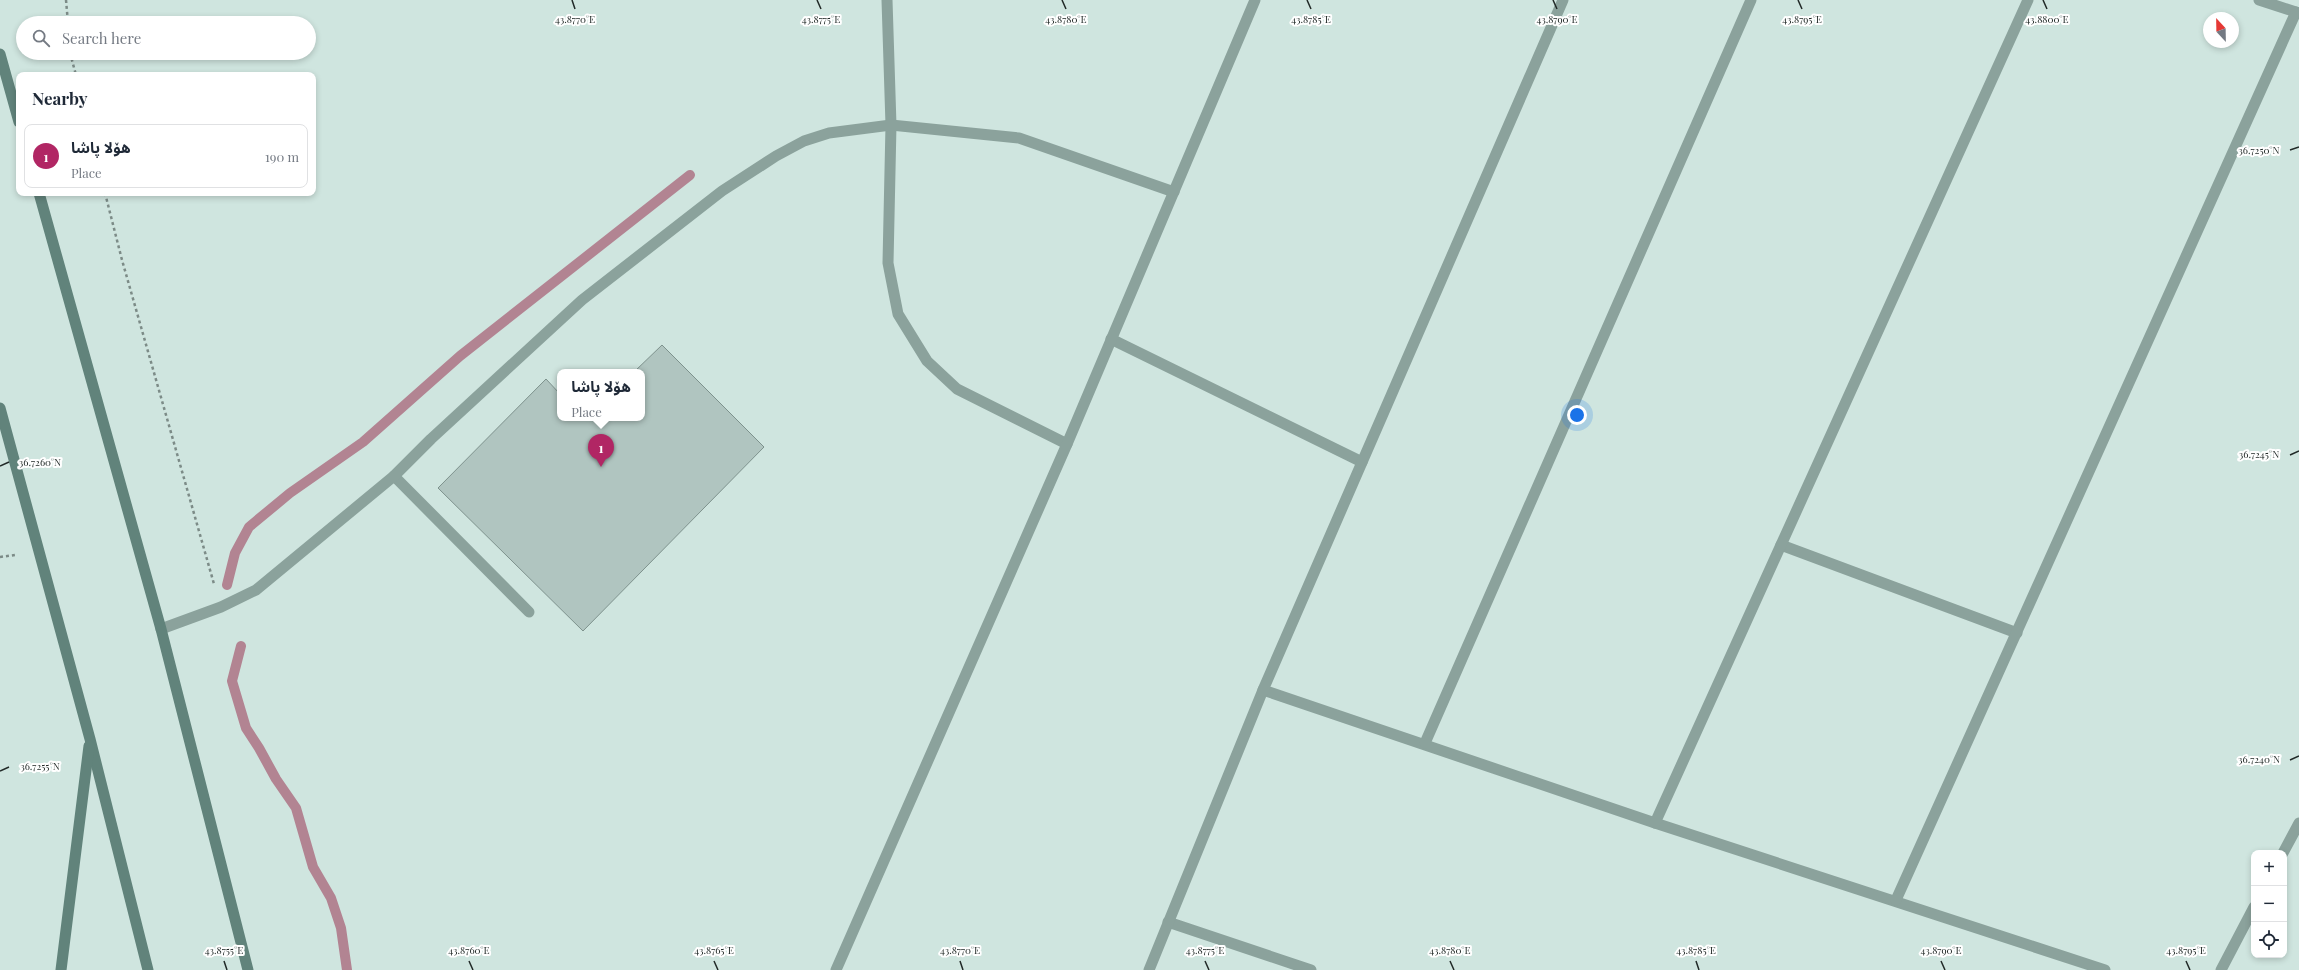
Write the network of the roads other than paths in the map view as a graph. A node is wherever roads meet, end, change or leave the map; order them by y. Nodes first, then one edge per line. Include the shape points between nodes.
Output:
1 (887, 0) edge
2 (1255, 0) edge
3 (1564, 0) edge
4 (1751, 0) edge
5 (2028, 0) edge
6 (2259, 0) edge
7 (2298, 12) edge
8 (0, 54) edge
9 (16, 111) edge
10 (891, 125) junction
11 (1174, 192) junction
12 (40, 196) edge
13 (1111, 339) junction
14 (0, 408) edge
15 (1067, 444) junction
16 (1362, 462) junction
17 (394, 476) junction
18 (1781, 545) junction
19 (529, 612) dead end
20 (161, 629) junction
21 (2017, 633) junction
22 (1263, 690) junction
23 (90, 739) junction
24 (1425, 744) junction
25 (1655, 823) junction
26 (2299, 823) edge
27 (2285, 850) edge
28 (1896, 900) junction
29 (2251, 913) edge
30 (1168, 922) junction
31 (61, 970) edge
32 (148, 970) edge
33 (248, 970) edge
34 (836, 970) edge
35 (1149, 970) edge
36 (1310, 970) edge
37 (2106, 970) edge
38 (2220, 970) edge

1 - 10 street
2 - 11 street
3 - 16 street
4 - 24 street
5 - 18 street
6 - 7 street
7 - 21 street
8 - 9 main road
10 - 11 street via 1019,138
10 - 15 street via 888,263 898,314 927,361 957,389
10 - 17 street via 829,133 804,141 722,191 582,300
11 - 13 street
12 - 20 main road
13 - 15 street
13 - 16 street
14 - 23 main road
15 - 34 street
16 - 22 street
17 - 19 street
17 - 20 street via 256,590 221,607
18 - 21 street
18 - 25 street
20 - 33 main road
21 - 28 street
22 - 24 street
22 - 30 street
23 - 31 main road
23 - 32 main road
24 - 25 street
25 - 28 street
26 - 27 street
28 - 37 street
29 - 38 street
30 - 35 street
30 - 36 street

